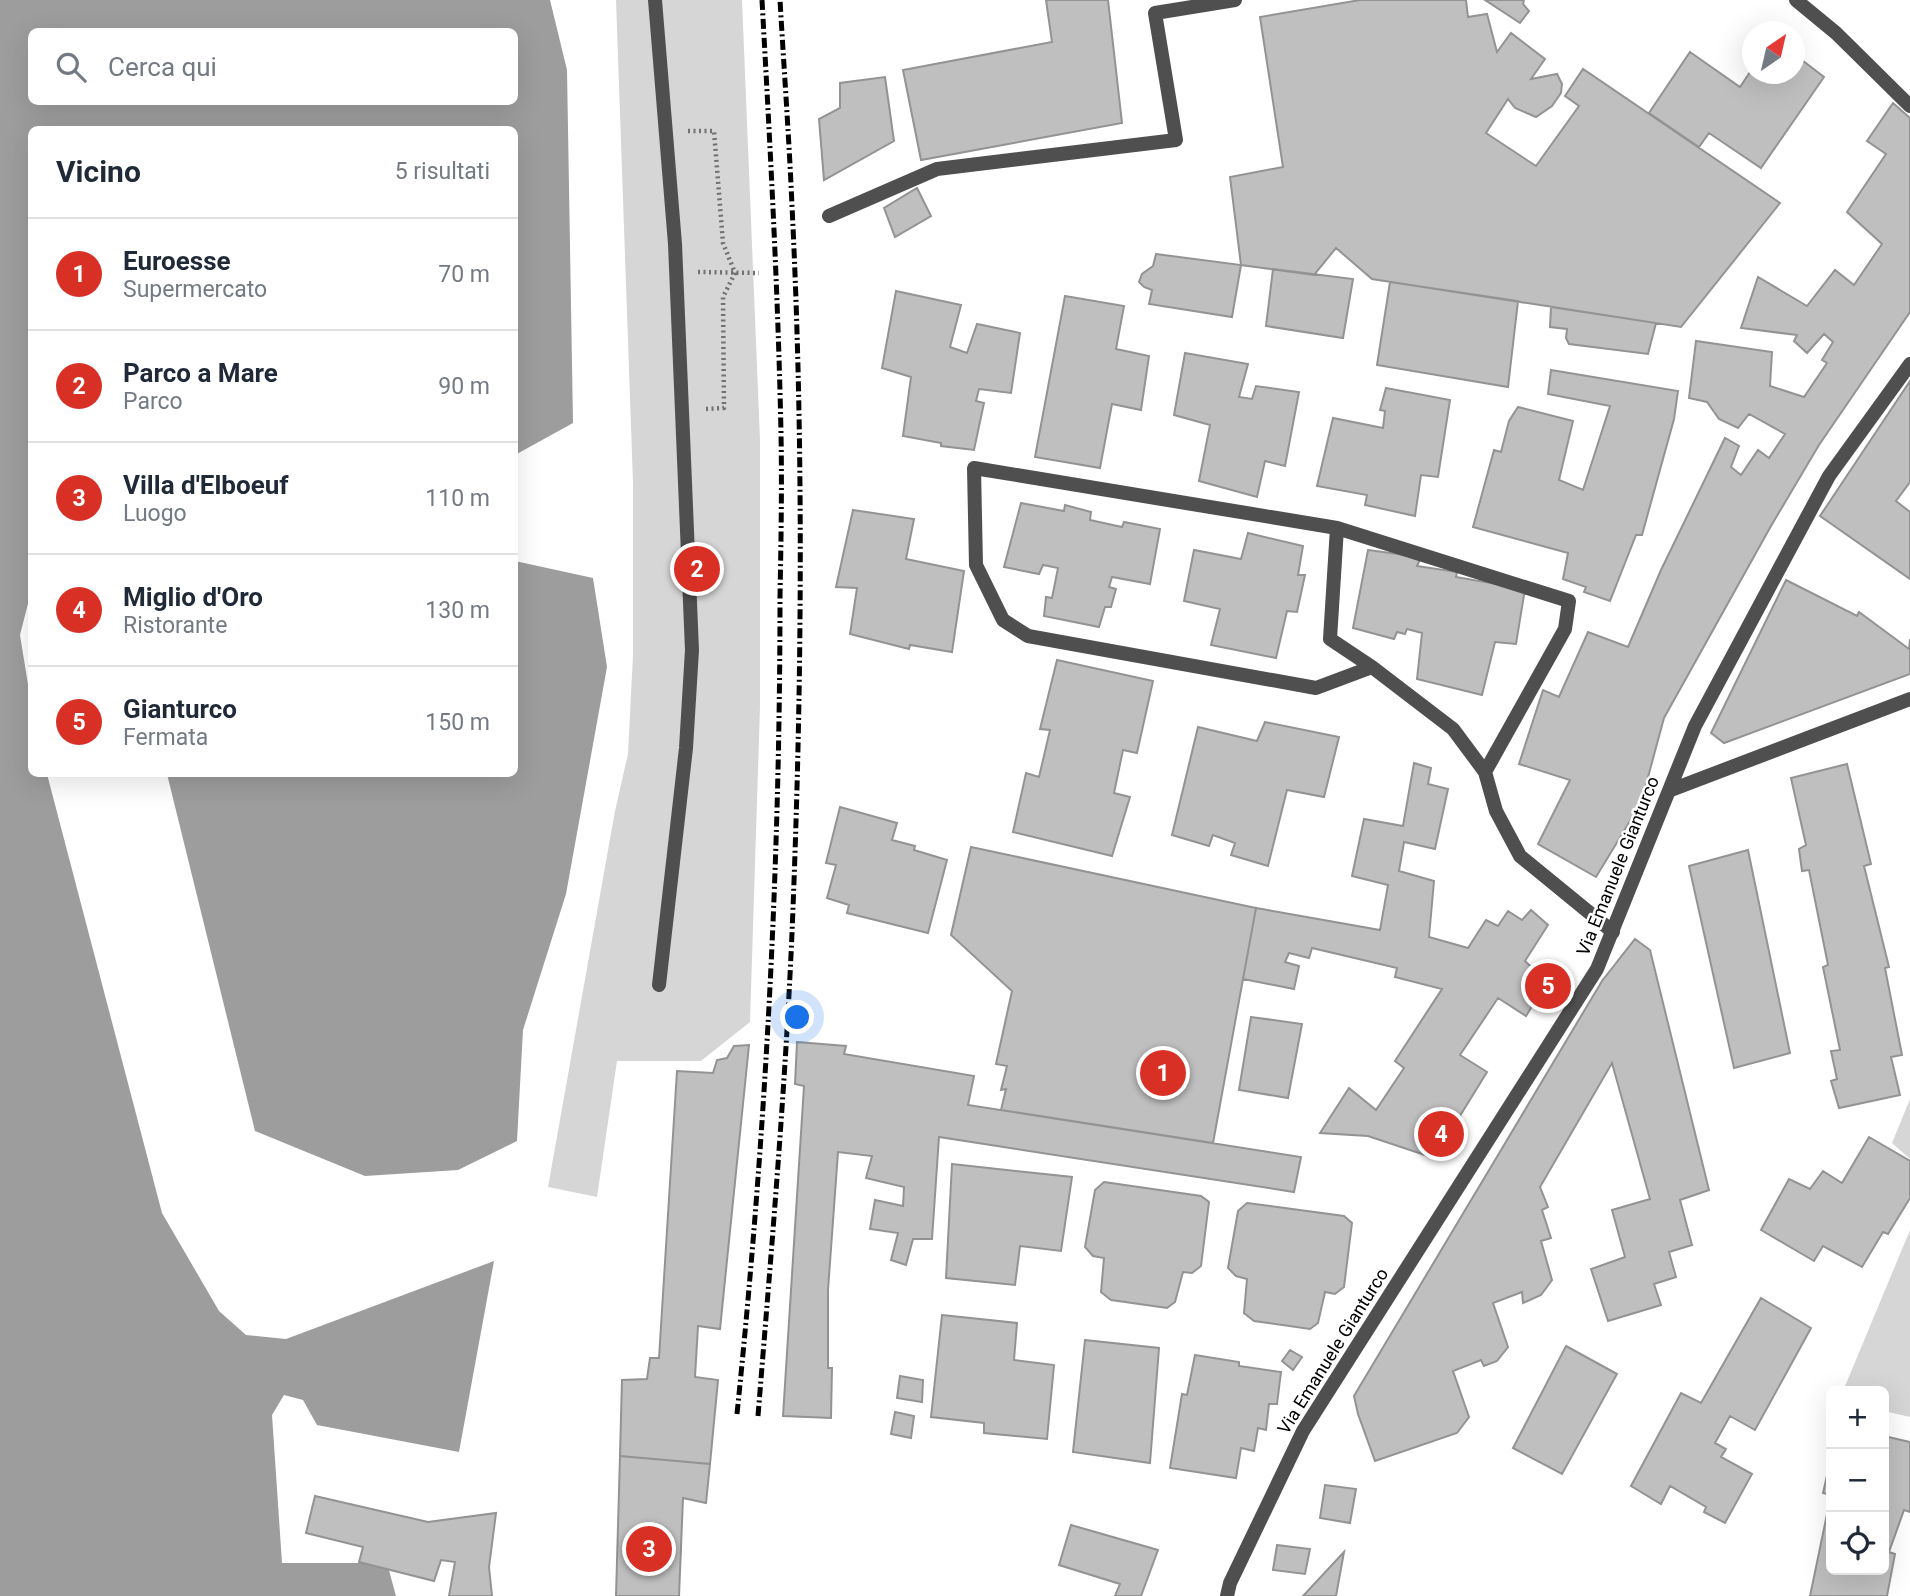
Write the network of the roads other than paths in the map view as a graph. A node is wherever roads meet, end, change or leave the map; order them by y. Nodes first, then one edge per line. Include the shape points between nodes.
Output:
1 (655, 0) edge
2 (1235, 0) edge
3 (1796, 0) edge
4 (1910, 106) edge
5 (830, 216) dead end
6 (1910, 364) edge
7 (1337, 528) junction
8 (1372, 667) junction
9 (1910, 699) edge
10 (1485, 772) junction
11 (1671, 790) junction
12 (1613, 932) junction
13 (659, 985) dead end
14 (1227, 1596) edge

1 - 13 street via 676,272 692,650 686,748
2 - 5 street via 1155,13 1176,140 937,169
3 - 4 street
6 - 11 street, Via Emanuele Gianturco via 1829,476 1695,726
7 - 8 street via 1330,639
7 - 8 street via 974,468 976,565 1003,620 1028,636 1316,688
7 - 10 street via 1569,601 1565,629
8 - 10 street via 1453,730
9 - 11 street
10 - 12 street via 1496,811 1520,856
11 - 12 street, Via Emanuele Gianturco
12 - 14 street, Via Emanuele Gianturco via 1597,969 1303,1431

